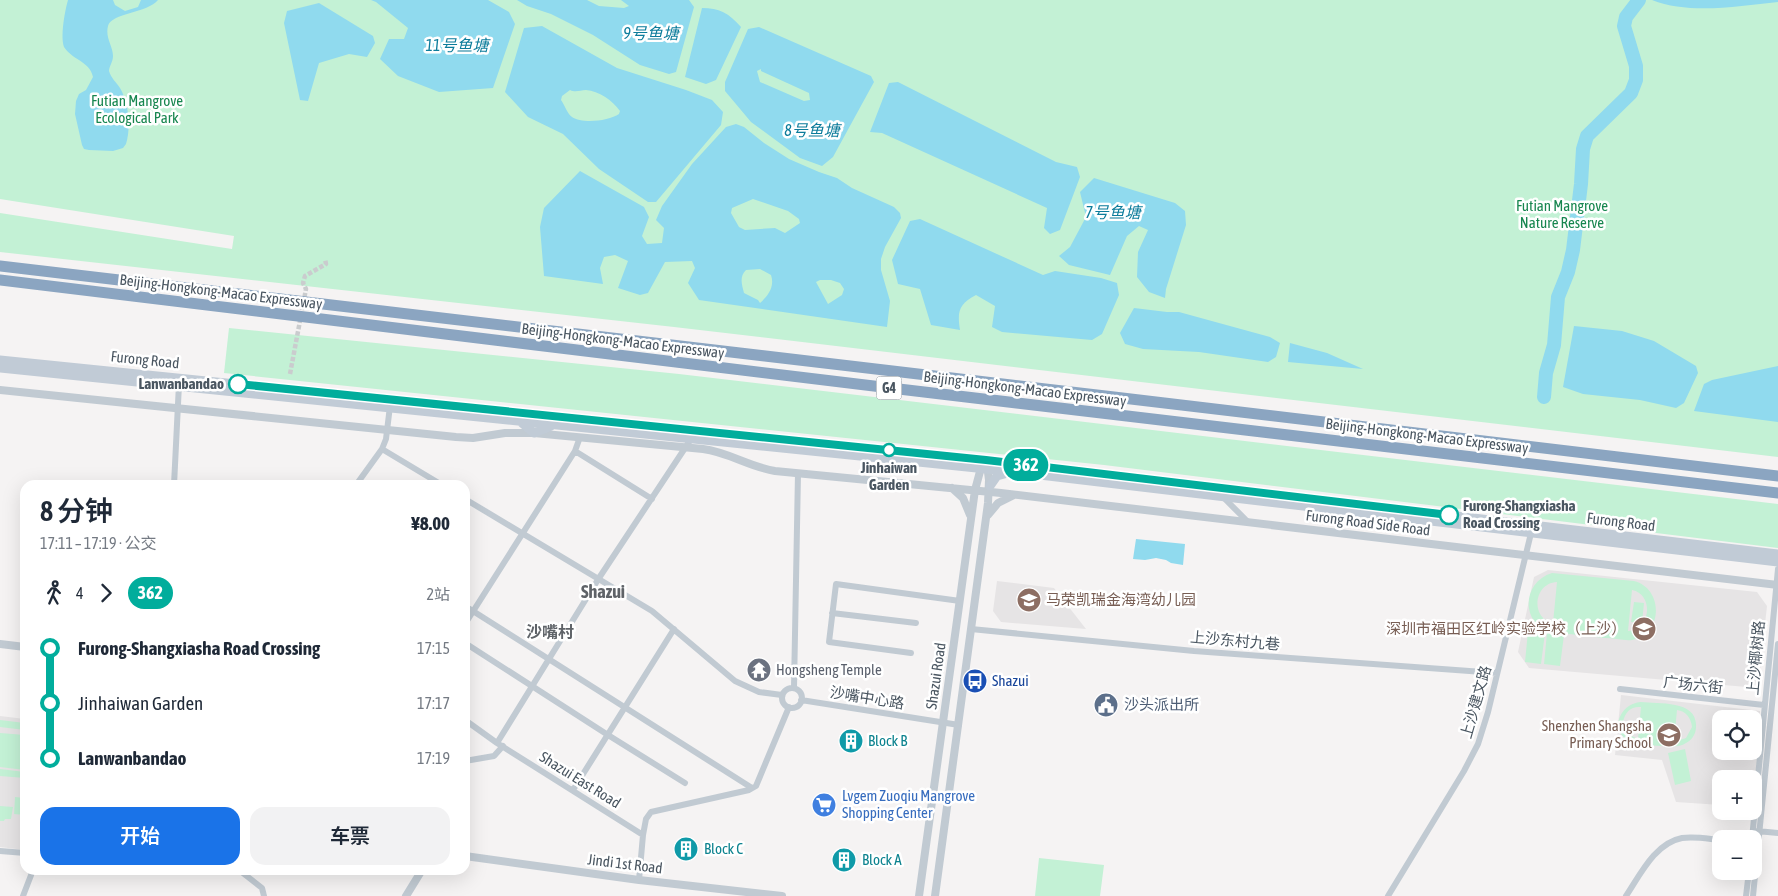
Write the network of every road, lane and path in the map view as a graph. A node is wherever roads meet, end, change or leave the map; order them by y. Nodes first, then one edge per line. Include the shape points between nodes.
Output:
1 (0, 266) edge
2 (0, 280) edge
3 (0, 360) edge
4 (0, 368) edge
5 (179, 382) junction
6 (0, 390) edge
7 (390, 404) junction
8 (178, 409) junction
9 (520, 421) junction
10 (554, 425) junction
11 (387, 430) junction
12 (534, 433) junction
13 (580, 437) junction
14 (688, 443) junction
15 (382, 449) junction
16 (575, 451) junction
17 (985, 465) junction
18 (1011, 472) junction
19 (798, 474) junction
20 (1778, 476) edge
21 (174, 480) edge
22 (360, 480) edge
23 (434, 480) edge
24 (950, 488) junction
25 (989, 489) junction
26 (975, 490) junction
27 (1778, 493) edge
28 (1015, 494) junction
29 (1223, 497) junction
30 (652, 499) junction
31 (470, 502) edge
32 (986, 519) junction
33 (971, 522) junction
34 (1249, 523) junction
35 (1532, 529) junction
36 (522, 534) junction
37 (1778, 554) edge
38 (1526, 556) junction
39 (1778, 562) edge
40 (1778, 569) edge
41 (599, 578) junction
42 (1777, 585) edge
43 (960, 601) junction
44 (470, 609) edge
45 (473, 611) junction
46 (832, 613) junction
47 (470, 616) edge
48 (916, 623) dead end
49 (674, 629) junction
50 (972, 629) junction
51 (0, 644) edge
52 (1778, 644) edge
53 (470, 645) edge
54 (20, 646) edge
55 (911, 653) dead end
56 (548, 660) junction
57 (1497, 673) junction
58 (532, 687) junction
59 (794, 688) junction
60 (1620, 689) dead end
61 (782, 695) junction
62 (1775, 699) edge
63 (802, 700) junction
64 (1764, 705) junction
65 (625, 707) junction
66 (789, 707) junction
67 (470, 723) edge
68 (943, 723) junction
69 (959, 725) junction
70 (608, 735) junction
71 (500, 744) junction
72 (470, 760) edge
73 (685, 783) dead end
74 (752, 788) junction
75 (573, 790) junction
76 (1757, 830) edge
77 (1757, 830) edge
78 (1762, 831) edge
79 (1778, 833) edge
80 (643, 835) junction
81 (1712, 840) edge
82 (0, 851) edge
83 (20, 853) edge
84 (470, 857) edge
85 (31, 875) edge
86 (245, 875) edge
87 (419, 875) edge
88 (639, 880) junction
89 (1748, 880) edge
90 (1754, 880) edge
91 (23, 896) edge
92 (264, 896) edge
93 (406, 896) edge
94 (782, 896) edge
95 (920, 896) edge
96 (936, 896) edge
97 (1388, 896) edge
98 (1626, 896) edge
99 (1746, 896) edge
100 (1753, 896) edge

1 - 20 highway, Beijing-Hongkong-Macao Expressway / G4
2 - 27 highway, Beijing-Hongkong-Macao Expressway / G4
3 - 5 main road, Furong Road
4 - 5 main road, Furong Road
5 - 7 main road, Furong Road
5 - 8 street
6 - 8 street, Furong Road Side Road
7 - 9 main road, Furong Road
7 - 11 street
7 - 17 main road, Furong Road
8 - 11 street, Furong Road Side Road
8 - 21 street
9 - 10 main road, Furong Road
9 - 12 main road
10 - 12 main road
10 - 14 main road, Furong Road
11 - 12 street, Furong Road Side Road via 468,438
11 - 15 street
12 - 13 street, Furong Road Side Road
13 - 14 street, Furong Road Side Road
13 - 16 street
14 - 17 main road, Furong Road
14 - 19 street, Furong Road Side Road via 769,470
14 - 30 street
15 - 22 street
15 - 23 street
16 - 30 street
16 - 36 street
17 - 18 main road, Furong Road
17 - 25 street, Shazui Road
17 - 26 street, Shazui Road
17 - 35 main road, Furong Road
18 - 25 main road via 997,476
18 - 29 main road, Furong Road
19 - 24 street, Furong Road Side Road
19 - 59 street
24 - 26 street, Furong Road Side Road
24 - 33 street via 963,498
25 - 26 street, Furong Road Side Road
25 - 28 street, Furong Road Side Road
25 - 32 street, Shazui Road
26 - 33 street, Shazui Road
28 - 32 street via 998,503
28 - 34 street, Furong Road Side Road
29 - 34 street
29 - 35 main road, Furong Road
30 - 41 street
31 - 36 street
32 - 50 street, Shazui Road
33 - 43 street, Shazui Road
34 - 38 street, Furong Road Side Road
35 - 37 main road, Furong Road
35 - 38 street, 上沙建文路
35 - 39 main road, Furong Road
36 - 41 street
36 - 45 street
38 - 42 street, Furong Road Side Road
38 - 57 street, 上沙建文路
40 - 42 street, 上沙椰树路
41 - 49 street via 652,611
41 - 56 street
42 - 64 street, 上沙椰树路
43 - 46 street via 836,584
43 - 68 street, Shazui Road
44 - 45 street
45 - 47 street
45 - 56 street
46 - 48 street
46 - 55 street via 829,642
49 - 61 street via 735,681 759,692
49 - 65 street
50 - 57 street, 上沙东村九巷 via 1189,650
50 - 69 street, Shazui Road
51 - 54 street
52 - 62 street, 上沙椰树路
53 - 58 street
56 - 58 street
56 - 65 street
57 - 97 street, 上沙建文路 via 1483,730 1471,758
58 - 70 street
58 - 71 street
59 - 61 street
59 - 63 street
60 - 64 street, 广场六街
61 - 66 street via 784,704
62 - 77 street, 上沙椰树路
63 - 66 street via 798,705
63 - 68 street, 沙嘴中心路
64 - 76 street, 上沙椰树路
65 - 70 street
65 - 74 street
66 - 74 street via 759,782
67 - 71 street, Shazui East Road
68 - 69 street, 沙嘴中心路
68 - 95 street, Shazui Road
69 - 96 street, Shazui Road
70 - 73 street
70 - 75 street
71 - 72 street via 494,756
71 - 75 street, Shazui East Road
74 - 80 street via 651,812
75 - 80 street, Shazui East Road
78 - 79 street
80 - 88 street
81 - 98 street via 1681,838 1666,845 1653,856
82 - 83 street
84 - 88 street, Jindi 1st Road
85 - 91 street
86 - 92 street via 262,888
87 - 93 street
88 - 94 street, Jindi 1st Road
89 - 99 street
90 - 100 street, 上沙椰树路

